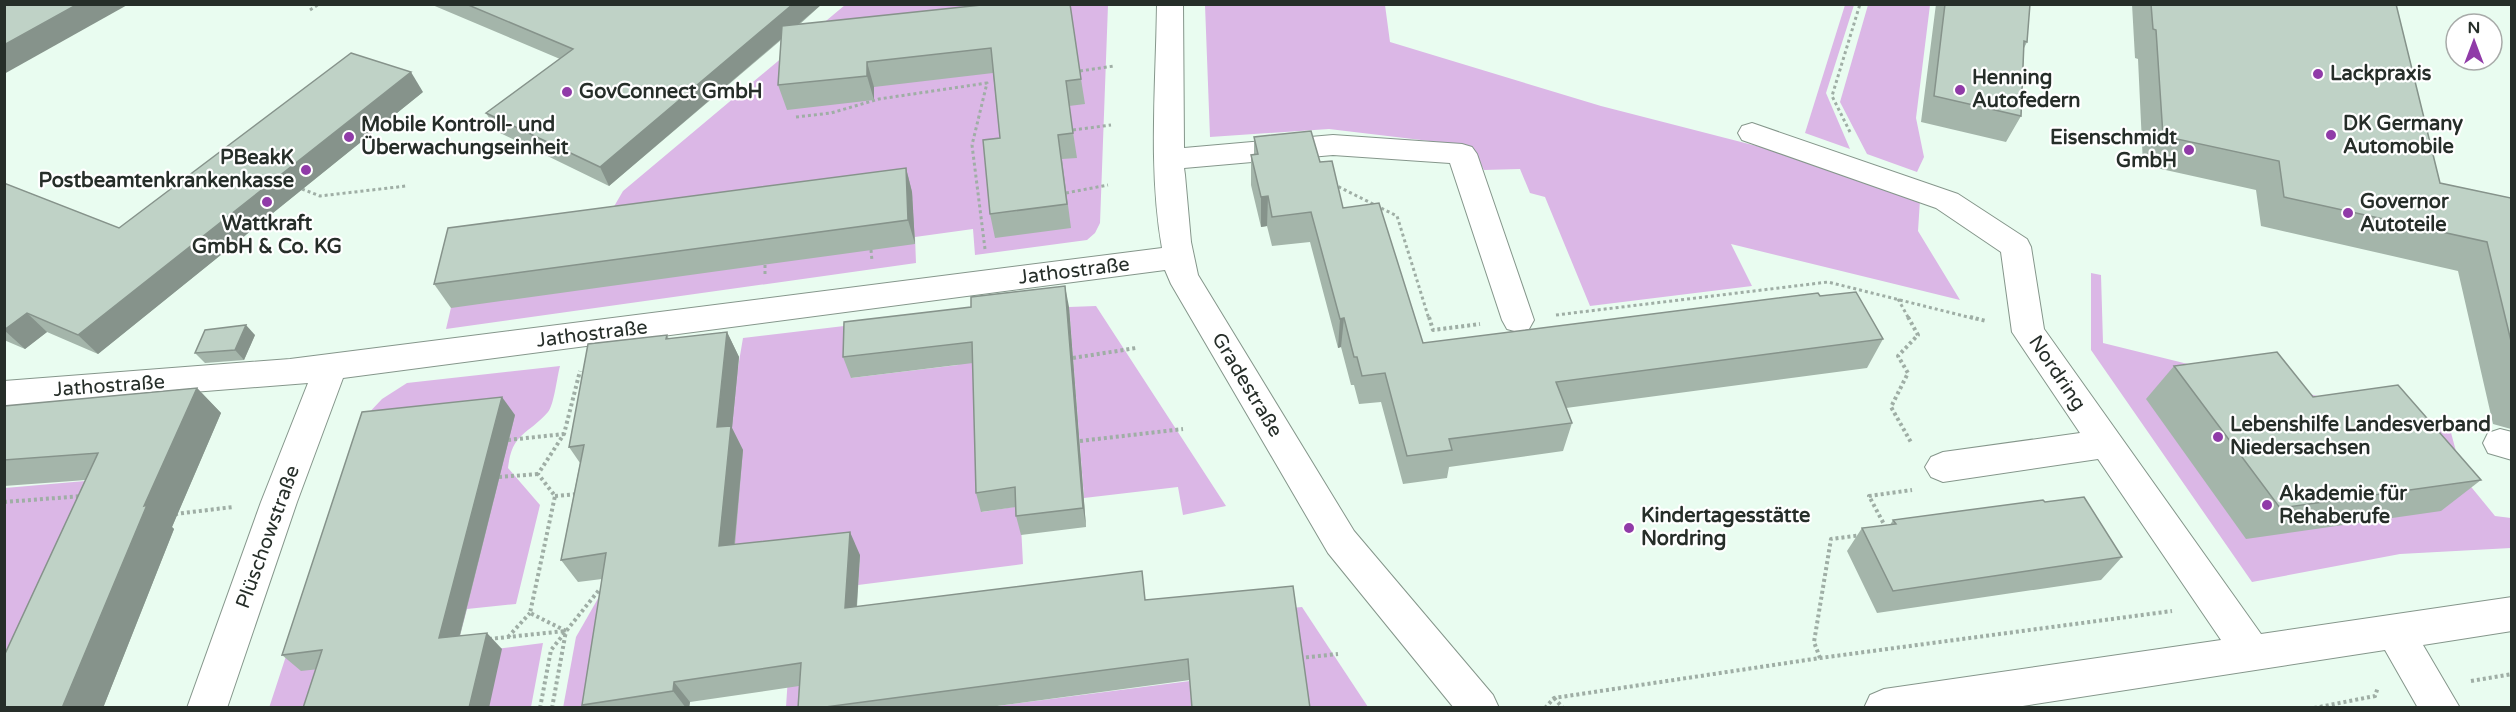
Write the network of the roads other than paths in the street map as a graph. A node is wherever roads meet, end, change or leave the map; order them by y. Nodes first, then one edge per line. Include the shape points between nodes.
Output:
1 (1170, 4) edge
2 (1752, 133) dead end
3 (1170, 159) junction
4 (1178, 257) junction
5 (1518, 320) road end
6 (330, 368) junction
7 (4, 394) edge
8 (2106, 444) junction
9 (1942, 467) dead end
10 (2511, 614) edge
11 (2394, 631) junction
12 (2251, 651) junction
13 (207, 708) edge
14 (1479, 708) edge
15 (1884, 708) edge
16 (2440, 708) edge

1 - 3 street, Gradestraße
2 - 8 street, Nordring via 1947,201 2016,247 2028,332
3 - 4 street, Gradestraße
3 - 5 street via 1333,145 1462,154
4 - 6 street, Jathostraße
4 - 14 street, Gradestraße via 1182,276 1341,542
6 - 7 street, Jathostraße
6 - 13 street, Plüschowstraße
8 - 9 street
8 - 12 street, Nordring
10 - 11 street
11 - 12 street
11 - 16 street
12 - 15 street

